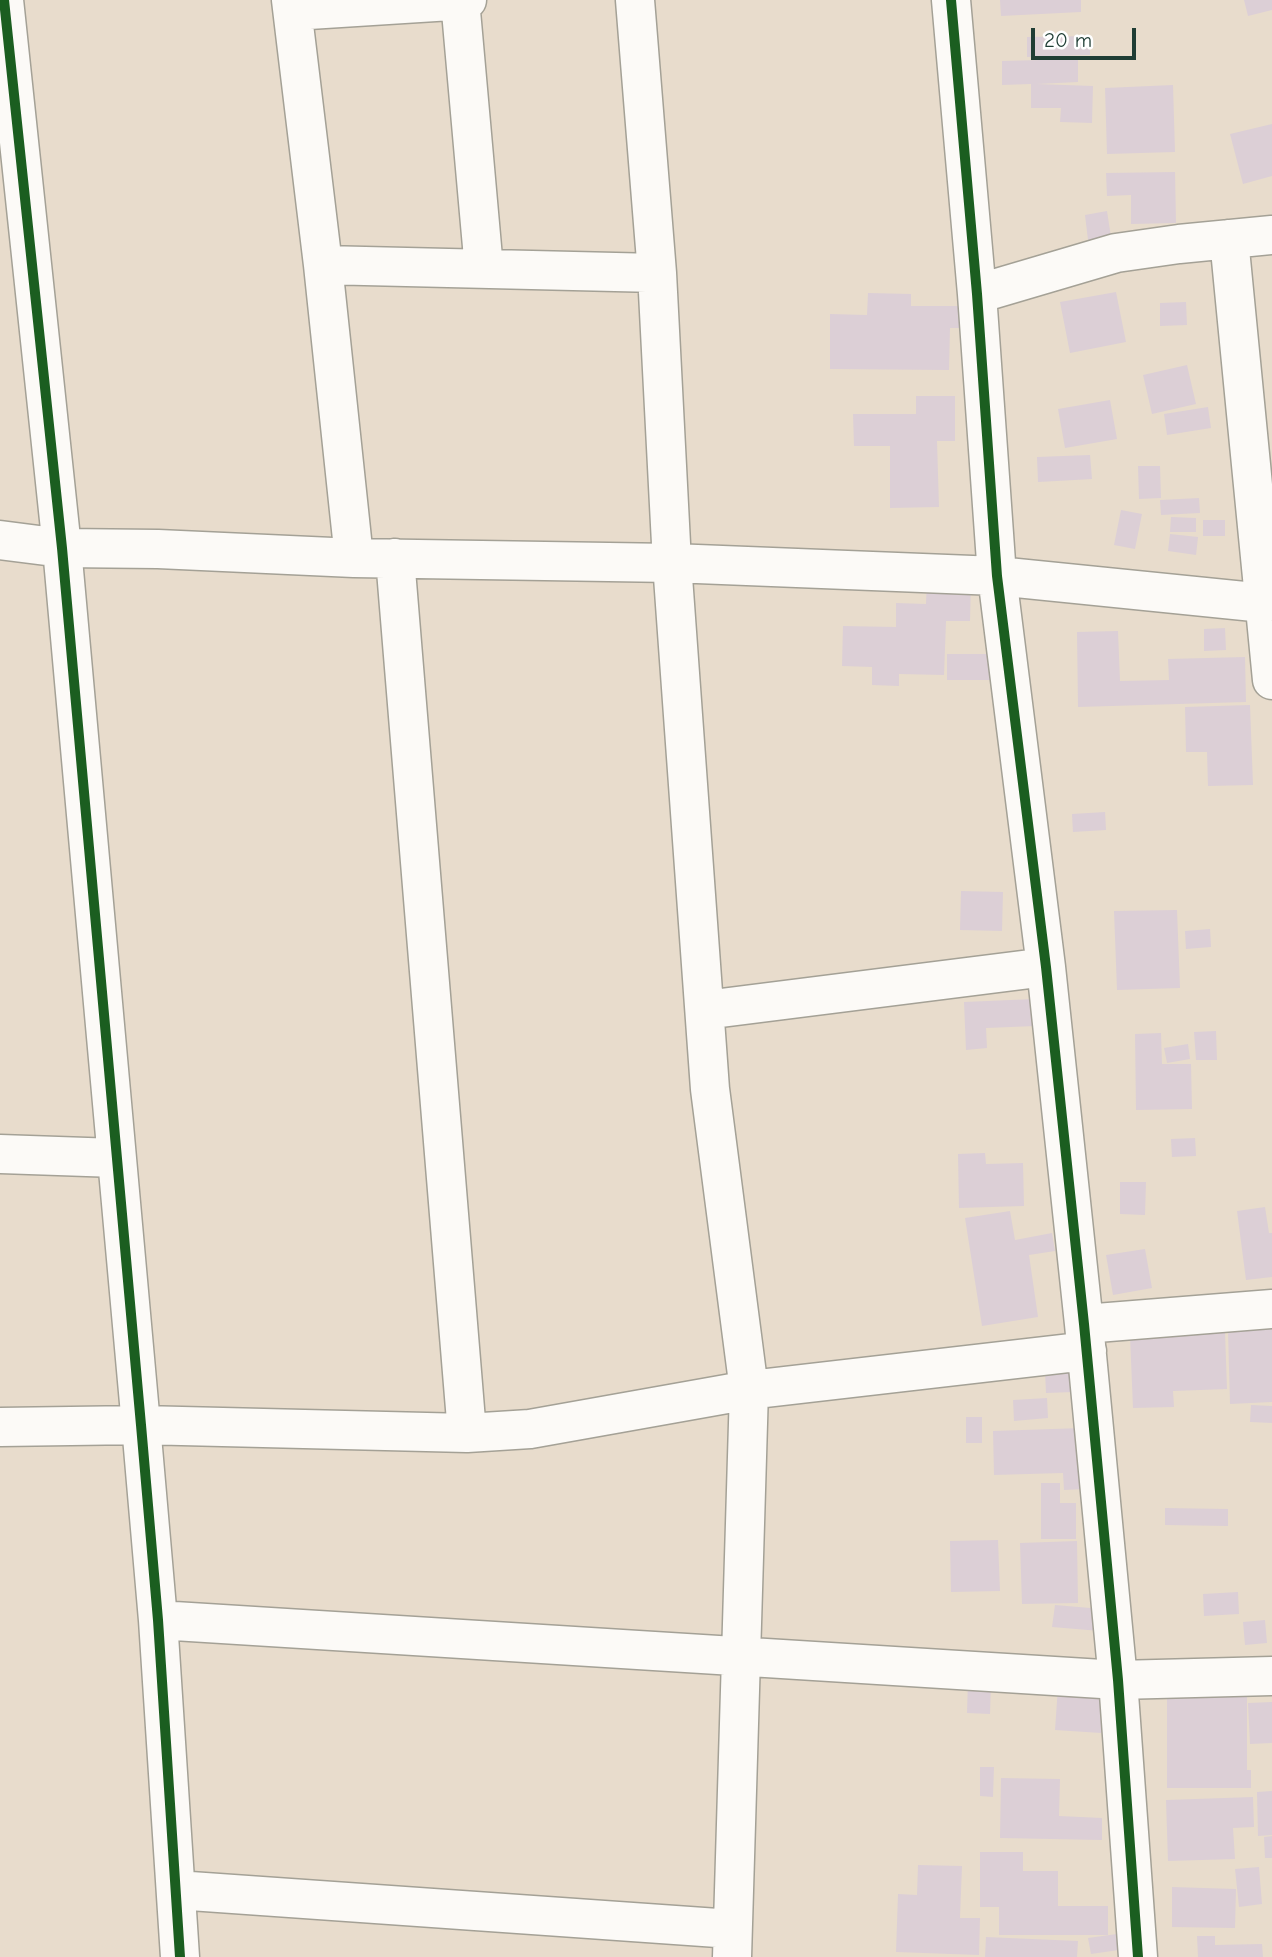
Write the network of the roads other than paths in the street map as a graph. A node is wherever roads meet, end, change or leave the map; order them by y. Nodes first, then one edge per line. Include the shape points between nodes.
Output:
1 (4, 0) edge
2 (460, 0) edge
3 (467, 0) edge
4 (635, 0) edge
5 (951, 0) edge
6 (292, 6) edge
7 (1272, 235) edge
8 (1229, 239) junction
9 (323, 265) junction
10 (484, 269) junction
11 (657, 272) junction
12 (977, 294) junction
13 (0, 540) edge
14 (62, 548) junction
15 (354, 558) junction
16 (395, 558) junction
17 (672, 563) junction
18 (997, 576) junction
19 (1264, 603) junction
20 (1272, 680) edge
21 (1046, 967) junction
22 (705, 1010) junction
23 (0, 1154) edge
24 (116, 1158) junction
25 (1272, 1309) edge
26 (1085, 1338) junction
27 (749, 1390) junction
28 (141, 1425) junction
29 (0, 1427) edge
30 (467, 1433) junction
31 (158, 1620) junction
32 (743, 1656) junction
33 (1272, 1676) edge
34 (1118, 1680) junction
35 (176, 1890) junction
36 (732, 1943) edge
37 (180, 1957) edge
38 (1138, 1957) edge

1 - 14 street
2 - 3 street
2 - 6 street
2 - 10 street
4 - 11 street
5 - 12 street
6 - 9 street
7 - 8 street
8 - 12 street via 1116,253
8 - 19 street
9 - 10 street
9 - 15 street
10 - 11 street
11 - 17 street
12 - 18 street
13 - 14 street
14 - 15 street
14 - 24 street
15 - 16 street
16 - 17 street
16 - 30 street
17 - 18 street
17 - 22 street
18 - 19 street
18 - 21 street
19 - 20 street
21 - 22 street
21 - 26 street
22 - 27 street via 710,1089
23 - 24 street
24 - 28 street
25 - 26 street
26 - 27 street
26 - 34 street
27 - 30 street via 530,1429
27 - 32 street
28 - 29 street
28 - 30 street
28 - 31 street
31 - 32 street
31 - 35 street
32 - 34 street
32 - 36 street
33 - 34 street
34 - 38 street
35 - 36 street
35 - 37 street

